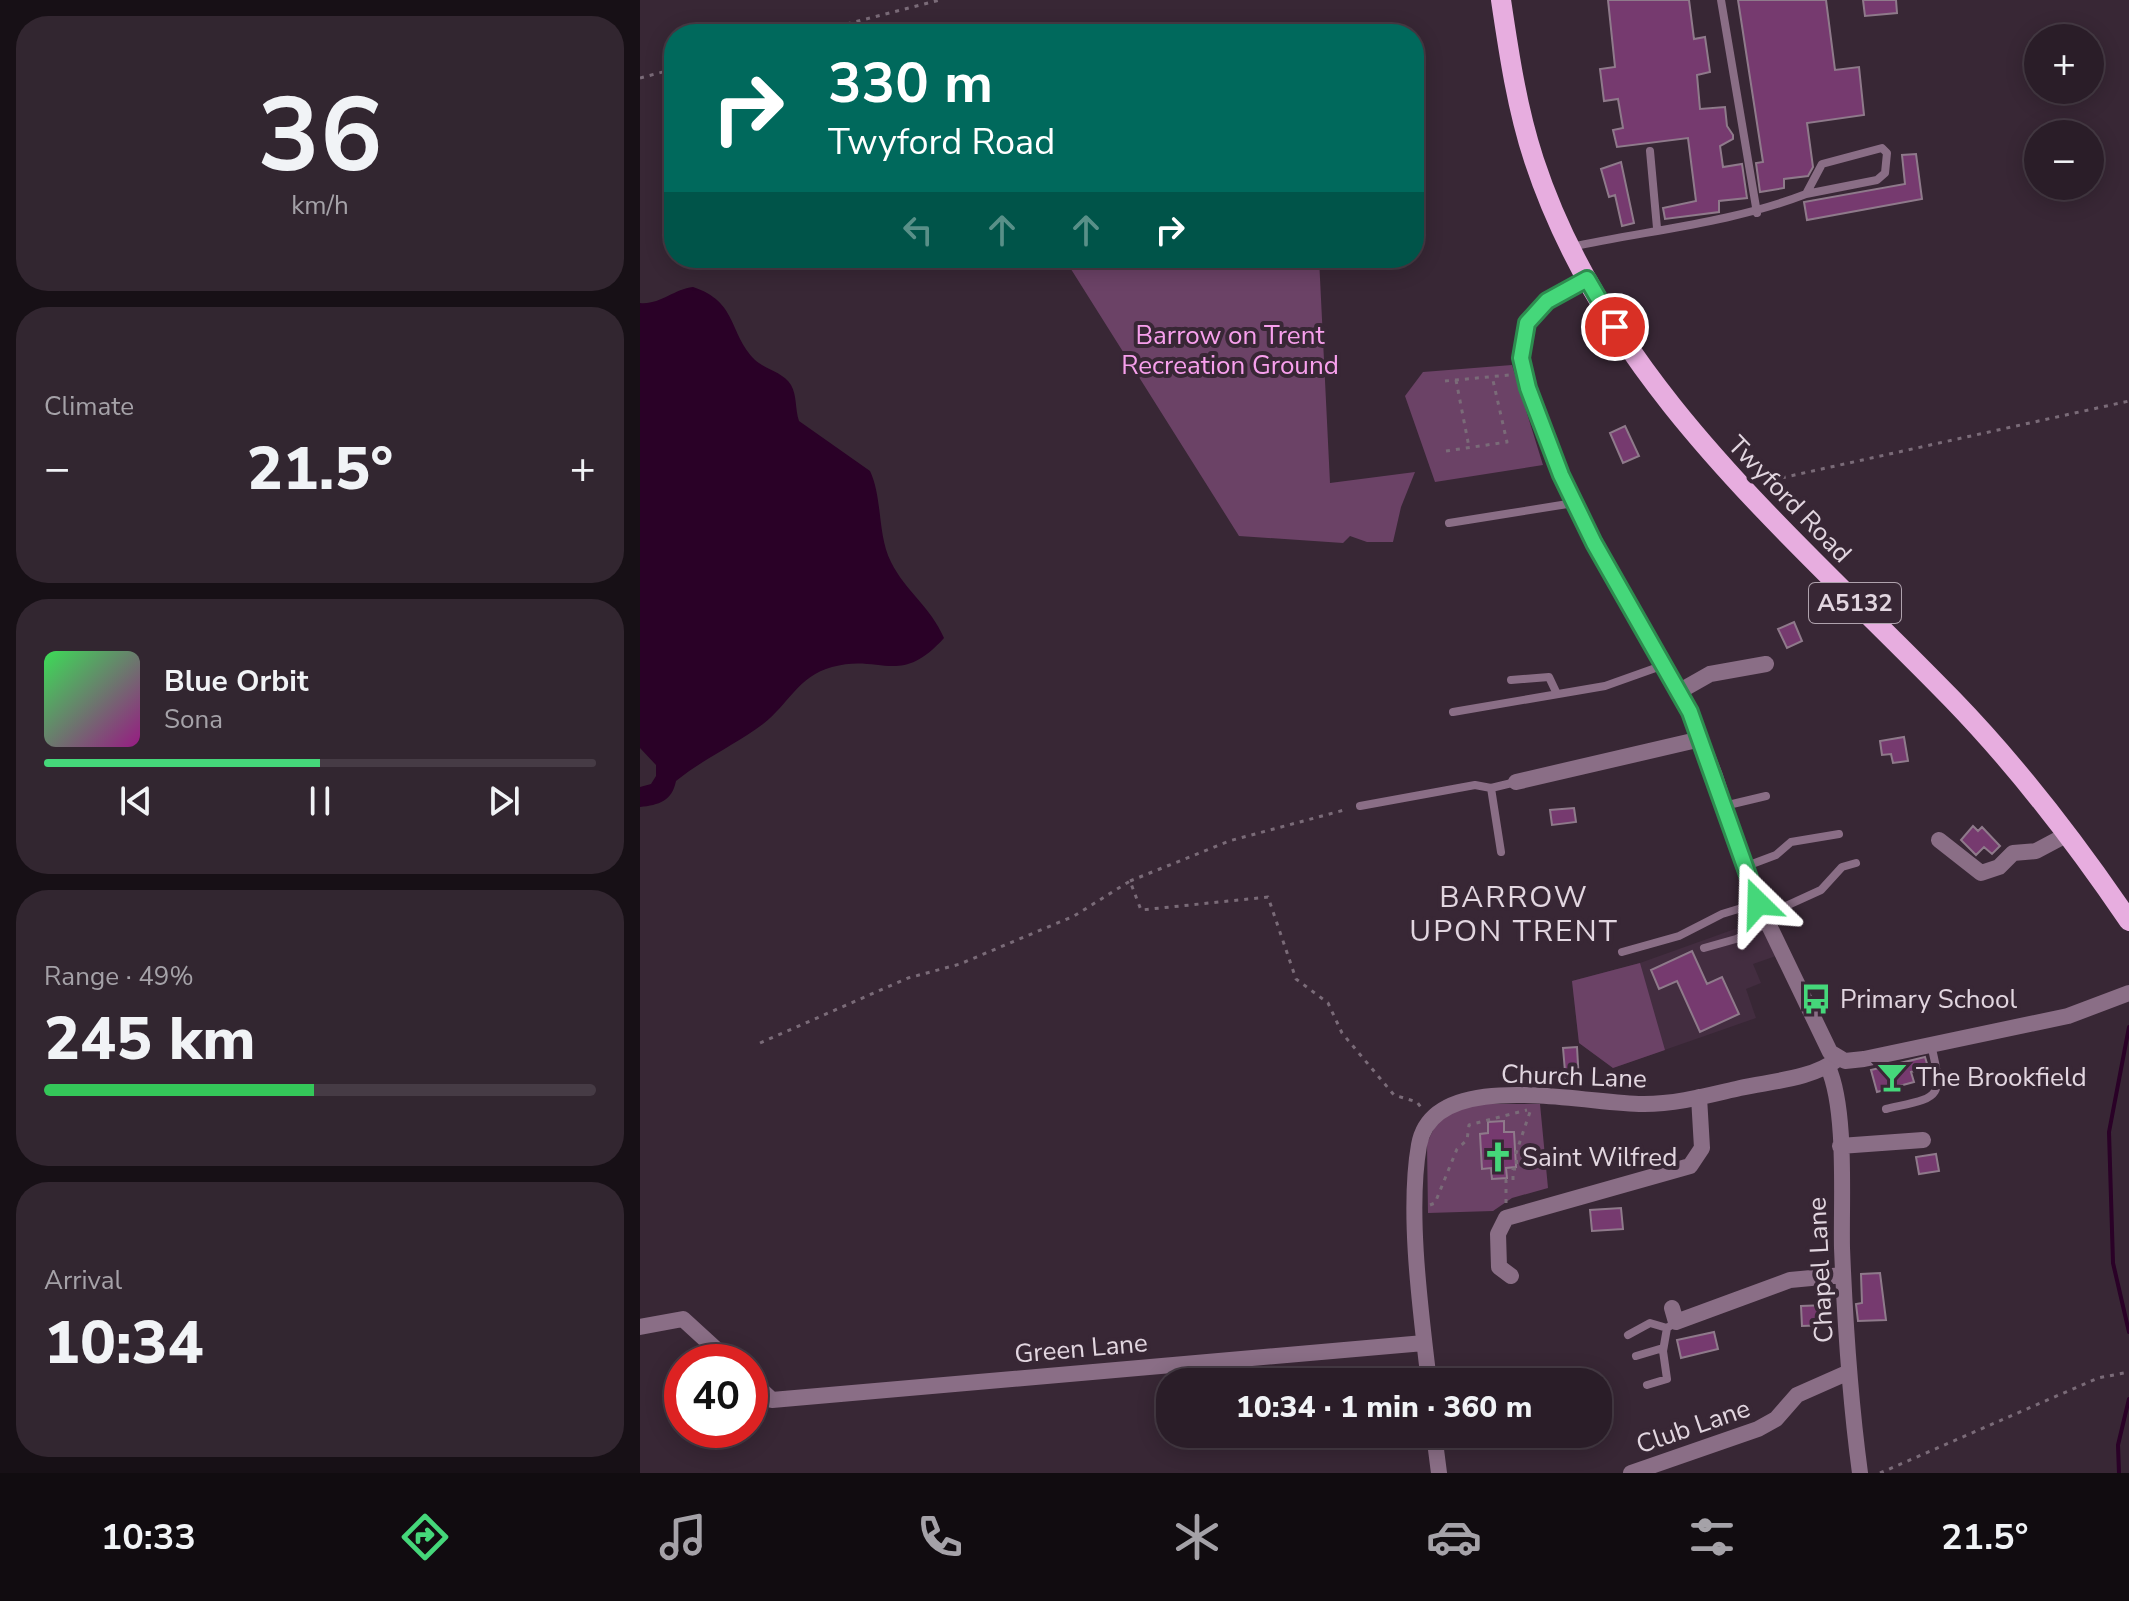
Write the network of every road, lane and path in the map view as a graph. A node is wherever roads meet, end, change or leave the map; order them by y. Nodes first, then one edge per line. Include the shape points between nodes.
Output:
1 (940, 0) edge
2 (1501, 0) edge
3 (1721, 0) edge
4 (847, 24) edge
5 (664, 72) edge
6 (640, 78) edge
7 (1650, 151) dead end
8 (1806, 194) junction
9 (1757, 213) junction
10 (1657, 228) junction
11 (1571, 247) junction
12 (1587, 279) junction
13 (1524, 373) junction
14 (1492, 376) junction
15 (1456, 380) junction
16 (1445, 381) dead end
17 (2129, 401) edge
18 (1469, 447) junction
19 (1446, 451) dead end
20 (1772, 480) dead end
21 (1574, 503) junction
22 (1449, 523) dead end
23 (1766, 664) dead end
24 (1664, 665) junction
25 (1511, 680) dead end
26 (1680, 691) junction
27 (1557, 694) junction
28 (1453, 712) dead end
29 (1701, 739) junction
30 (1516, 782) joint
31 (1491, 788) junction
32 (1766, 796) dead end
33 (1360, 806) joint
34 (1724, 806) junction
35 (1839, 834) dead end
36 (2068, 834) junction
37 (1939, 840) dead end
38 (1501, 852) dead end
39 (1856, 863) dead end
40 (1743, 867) junction
41 (1130, 881) junction
42 (1763, 914) junction
43 (2129, 921) edge
44 (1704, 948) dead end
45 (1622, 952) dead end
46 (2129, 993) edge
47 (760, 1043) dead end
48 (1930, 1044) junction
49 (1833, 1063) junction
50 (1699, 1097) junction
51 (1886, 1109) dead end
52 (1430, 1120) junction
53 (1923, 1140) dead end
54 (1840, 1146) junction
55 (1416, 1212) junction
56 (1506, 1218) junction
57 (1843, 1275) junction
58 (1511, 1276) dead end
59 (1672, 1319) junction
60 (640, 1327) edge
61 (1628, 1335) dead end
62 (1424, 1343) junction
63 (710, 1344) edge
64 (1663, 1348) junction
65 (1636, 1356) dead end
66 (1427, 1368) edge
67 (1849, 1372) junction
68 (2129, 1372) edge
69 (1647, 1385) dead end
70 (768, 1396) edge
71 (1436, 1448) edge
72 (1439, 1473) edge
73 (1631, 1473) edge
74 (1860, 1473) edge
75 (1880, 1473) edge

1 - 4 path
2 - 11 main road, Twyford Road / A5132 via 1527,134
3 - 9 lane
5 - 6 path
7 - 10 lane
8 - 8 lane via 1817,169 1829,160 1882,148 1887,153 1885,173 1877,180
8 - 9 lane
9 - 10 lane
10 - 11 lane
11 - 12 main road, Twyford Road / A5132
12 - 13 street via 1547,301 1527,323
12 - 36 main road, Twyford Road / A5132 via 1640,365 1706,450 1953,700
13 - 14 path
13 - 21 street
14 - 15 path
14 - 18 path via 1507,442
15 - 16 path
15 - 18 path
17 - 20 path
18 - 19 path
21 - 22 lane
21 - 24 street
23 - 26 street via 1710,674
24 - 26 street
24 - 27 lane via 1605,686
25 - 27 lane via 1549,677
26 - 29 street
27 - 28 lane
29 - 30 street
29 - 34 street
30 - 31 lane
31 - 33 lane via 1475,785
31 - 38 lane
32 - 34 lane
33 - 41 path via 1229,841
34 - 40 street
35 - 40 lane via 1791,842 1776,855
36 - 37 street via 2036,851 2013,853 1999,867 1981,873
36 - 43 main road, Twyford Road / A5132
39 - 42 lane via 1842,867 1821,890
40 - 42 street
41 - 47 path via 1074,916 960,964 908,978
41 - 52 path via 1141,910 1268,897 1296,979 1328,1003 1342,1033 1394,1095 1417,1102
42 - 44 lane via 1736,939
42 - 45 lane via 1722,914 1679,936
42 - 49 street
46 - 48 street, Church Lane via 2068,1016
48 - 49 street, Church Lane
48 - 51 lane via 1938,1075 1936,1092 1930,1099
49 - 50 street, Church Lane
49 - 54 street, Chapel Lane
50 - 52 street, Church Lane via 1649,1104 1536,1095 1463,1098
50 - 56 street via 1702,1148 1690,1166
52 - 55 street via 1419,1143
53 - 54 street
54 - 57 street, Chapel Lane
55 - 56 path via 1435,1203 1457,1149 1467,1140 1469,1125 1531,1108 1516,1153 1517,1169 1513,1180 1506,1180
55 - 62 street
56 - 58 street via 1498,1234 1499,1267
57 - 59 street via 1790,1280
57 - 67 street, Chapel Lane
59 - 61 lane
59 - 64 lane
60 - 63 street via 683,1319
62 - 66 street
62 - 70 street, Green Lane
64 - 65 lane
64 - 69 lane via 1667,1379
67 - 73 street, Club Lane via 1797,1395 1769,1425
67 - 74 street, Chapel Lane
68 - 75 path via 2098,1378
71 - 72 street

